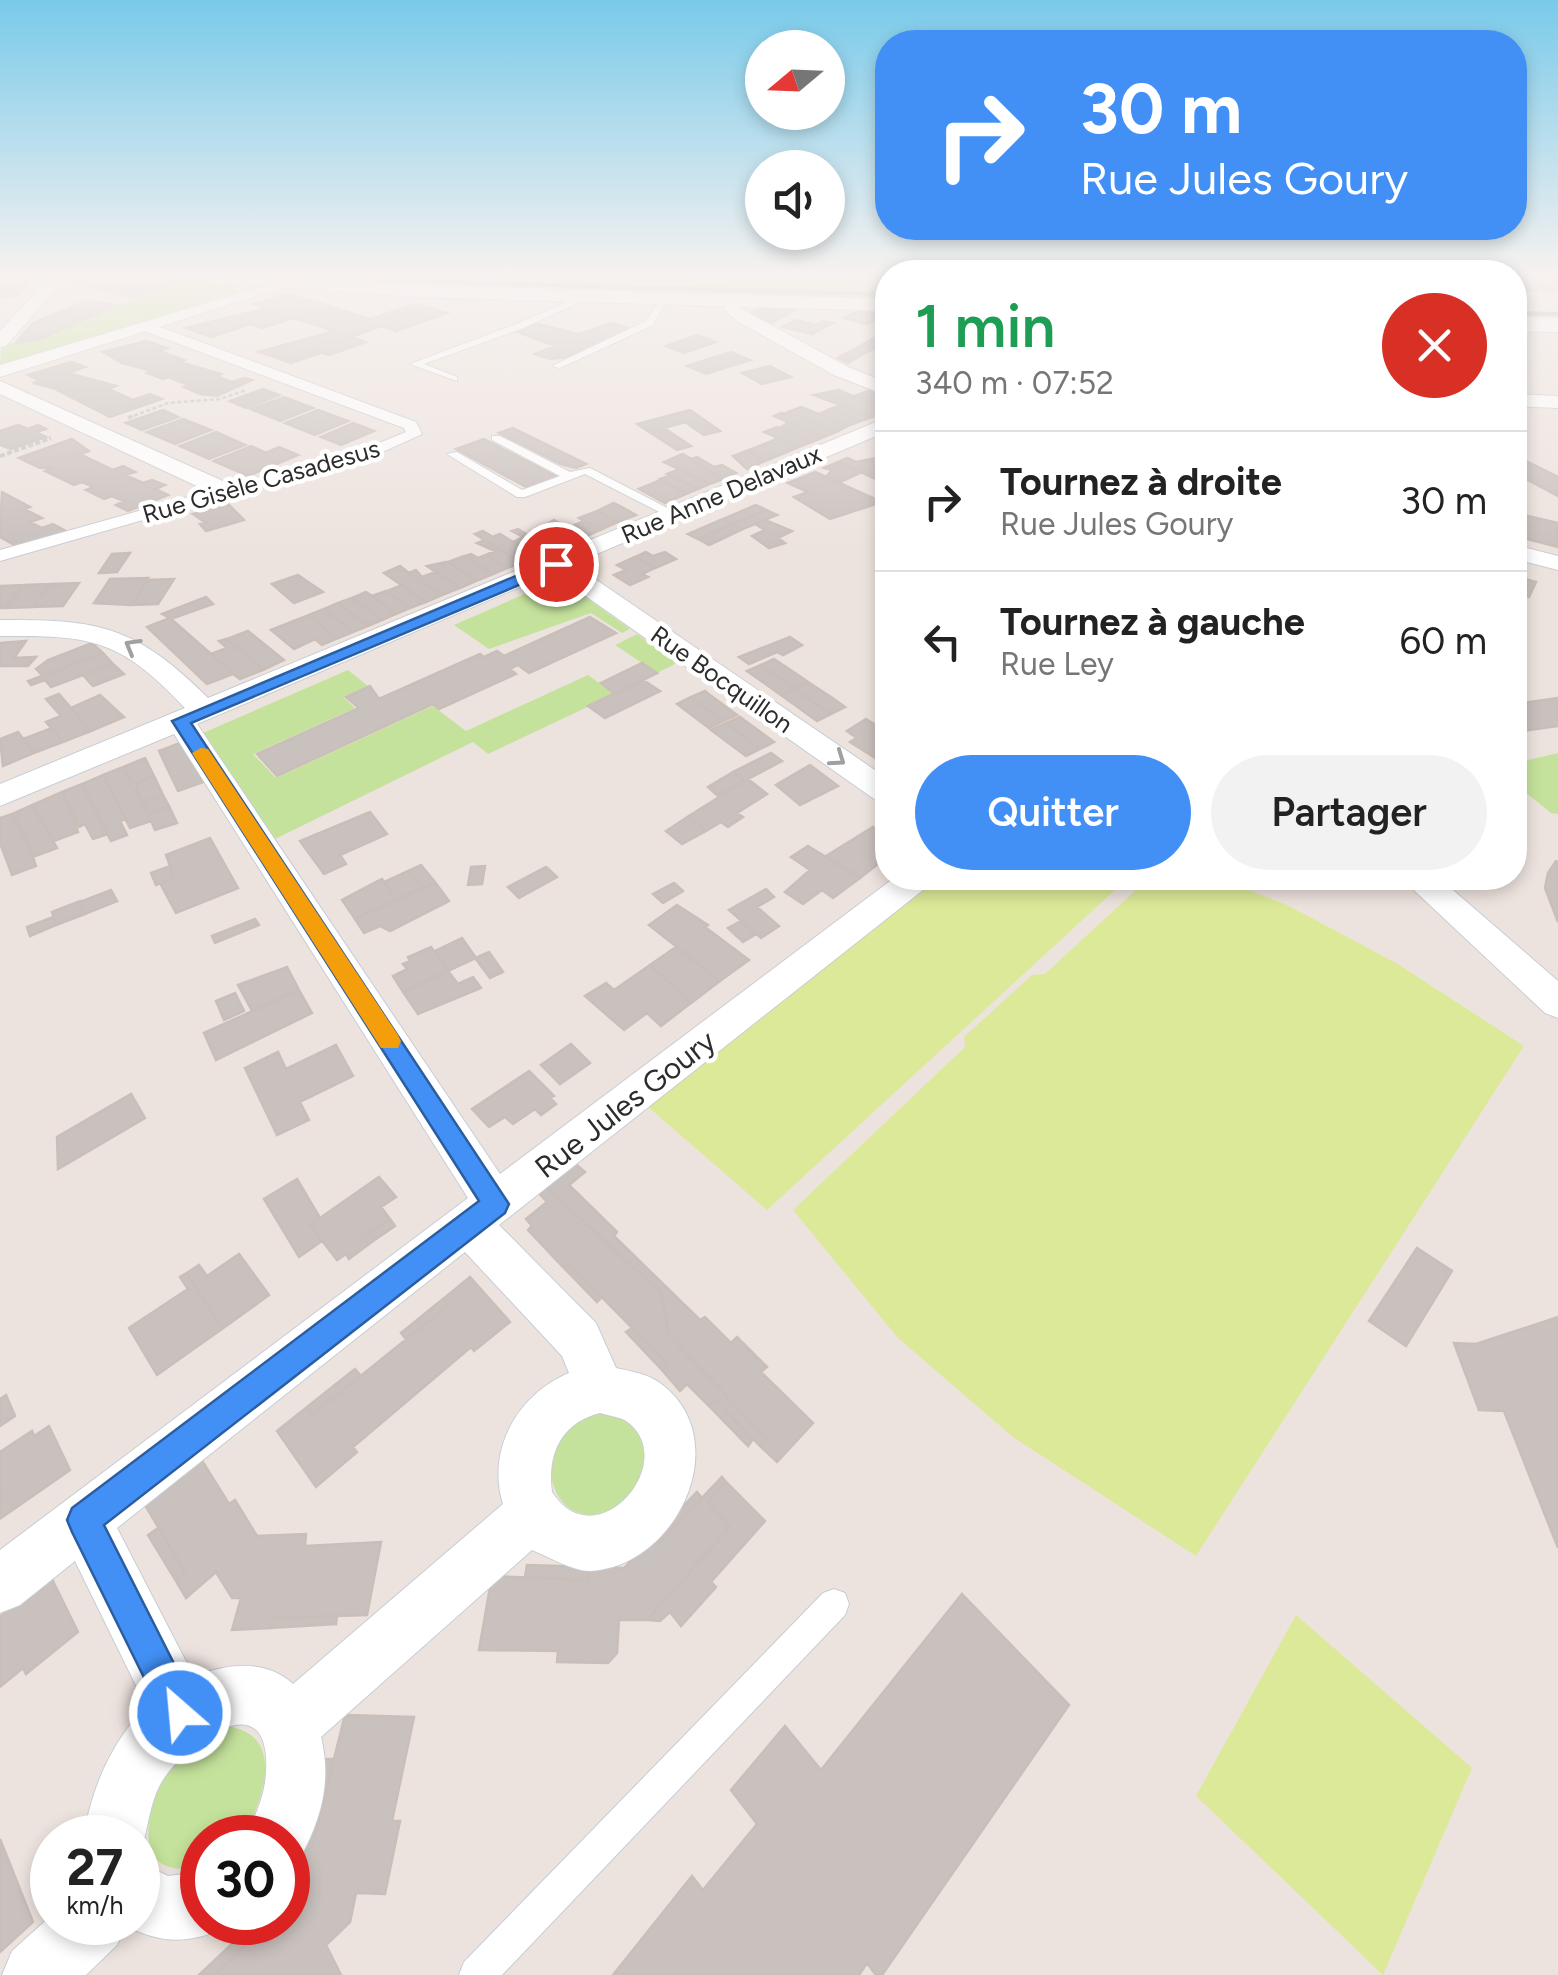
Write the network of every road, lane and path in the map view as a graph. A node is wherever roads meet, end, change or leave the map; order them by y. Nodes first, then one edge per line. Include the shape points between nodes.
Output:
1 (255, 367) edge
2 (423, 367) edge
3 (834, 367) edge
4 (282, 377) junction
5 (453, 379) dead end
6 (875, 385) edge
7 (0, 387) edge
8 (1527, 401) edge
9 (1558, 402) edge
10 (90, 428) junction
11 (875, 429) edge
12 (496, 438) dead end
13 (452, 454) dead end
14 (0, 456) edge
15 (569, 476) junction
16 (226, 491) junction
17 (672, 514) junction
18 (1527, 555) edge
19 (0, 556) edge
20 (1558, 563) edge
21 (556, 564) junction
22 (0, 628) edge
23 (192, 716) junction
24 (875, 785) edge
25 (0, 796) edge
26 (901, 890) edge
27 (1431, 890) edge
28 (1558, 1003) edge
29 (483, 1215) junction
30 (600, 1388) junction
31 (534, 1513) junction
32 (84, 1520) junction
33 (0, 1586) edge
34 (834, 1604) dead end
35 (180, 1713) junction
36 (289, 1726) junction
37 (118, 1815) edge
38 (287, 1815) edge
39 (69, 1945) edge
40 (36, 1975) edge
41 (478, 1975) edge

1 - 4 street, Rue Gisèle Casadesus
2 - 5 lane
3 - 6 street
4 - 10 path via 220,400 168,404
4 - 16 street, Rue Gisèle Casadesus via 411,425 414,434
7 - 10 street
8 - 9 street
10 - 14 path
10 - 16 street
11 - 17 street, Rue Anne Delavaux
12 - 15 lane
13 - 15 lane via 521,494
15 - 17 lane via 586,470
16 - 19 street, Rue Gisèle Casadesus
17 - 21 street, Rue Anne Delavaux
18 - 20 street
21 - 23 street, Rue Anne Delavaux
21 -> 24 street, Rue Bocquillon
23 -> 22 street via 146,654 126,641 73,628
23 - 25 street, Rue Anne Delavaux
23 - 29 street
26 - 29 street, Rue Jules Goury
27 - 28 street
29 - 30 street via 580,1340
29 - 32 street, Rue Jules Goury
30 - 31 street via 563,1401 534,1432 524,1473
30 - 31 street via 636,1394 661,1418 672,1454 664,1493 638,1526 601,1542 563,1538
31 - 36 street
32 - 33 street, Rue Jules Goury
32 - 35 street
34 - 41 lane
35 - 36 street via 223,1694 244,1693 278,1710
35 - 37 street via 144,1750
36 - 38 street via 298,1774
39 - 40 street

